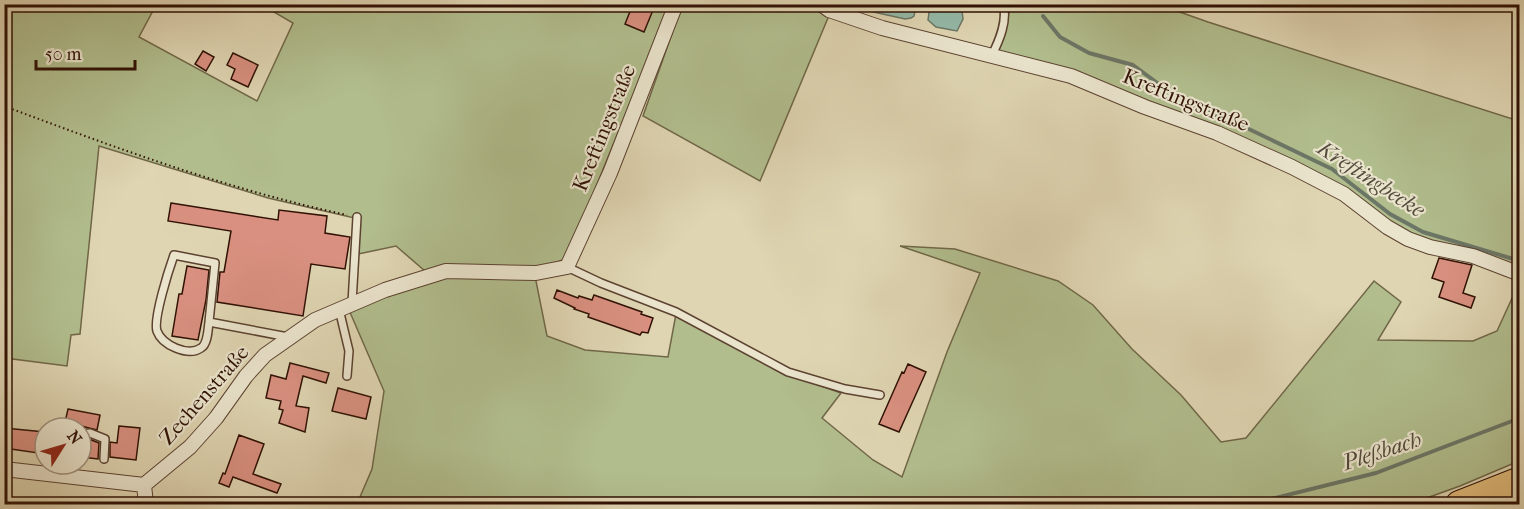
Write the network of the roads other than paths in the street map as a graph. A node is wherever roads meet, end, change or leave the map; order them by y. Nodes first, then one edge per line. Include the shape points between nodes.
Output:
1 (676, 4) edge
2 (821, 4) edge
3 (1003, 4) edge
4 (992, 55) junction
5 (357, 217) road end
6 (567, 267) junction
7 (1520, 274) edge
8 (346, 306) junction
9 (209, 322) junction
10 (290, 338) junction
11 (347, 376) dead end
12 (880, 395) dead end
13 (93, 434) edge
14 (104, 459) dead end
15 (4, 469) edge
16 (33, 469) edge
17 (93, 475) edge
18 (1520, 480) edge
19 (144, 485) junction
20 (1520, 501) edge
21 (146, 504) edge
22 (1460, 504) edge
23 (1511, 504) edge

1 - 6 street, Kreftingstraße via 610,173
2 - 4 street, Kreftingstraße via 882,27
3 - 4 lane via 1003,27
4 - 7 street, Kreftingstraße via 1071,76 1217,133 1344,194 1407,239 1473,256
5 - 8 lane
6 - 8 street, Zechenstraße via 536,273 446,271
6 - 12 lane via 676,312 788,372
8 - 10 street, Zechenstraße via 315,320
8 - 11 lane
9 - 9 lane via 215,263 174,255 157,332 166,344 201,349
9 - 10 lane
10 - 19 street, Zechenstraße via 246,376 190,447
13 - 14 lane via 105,439
15 - 16 street
17 - 19 street
18 - 22 highway
19 - 21 street
20 - 23 highway

